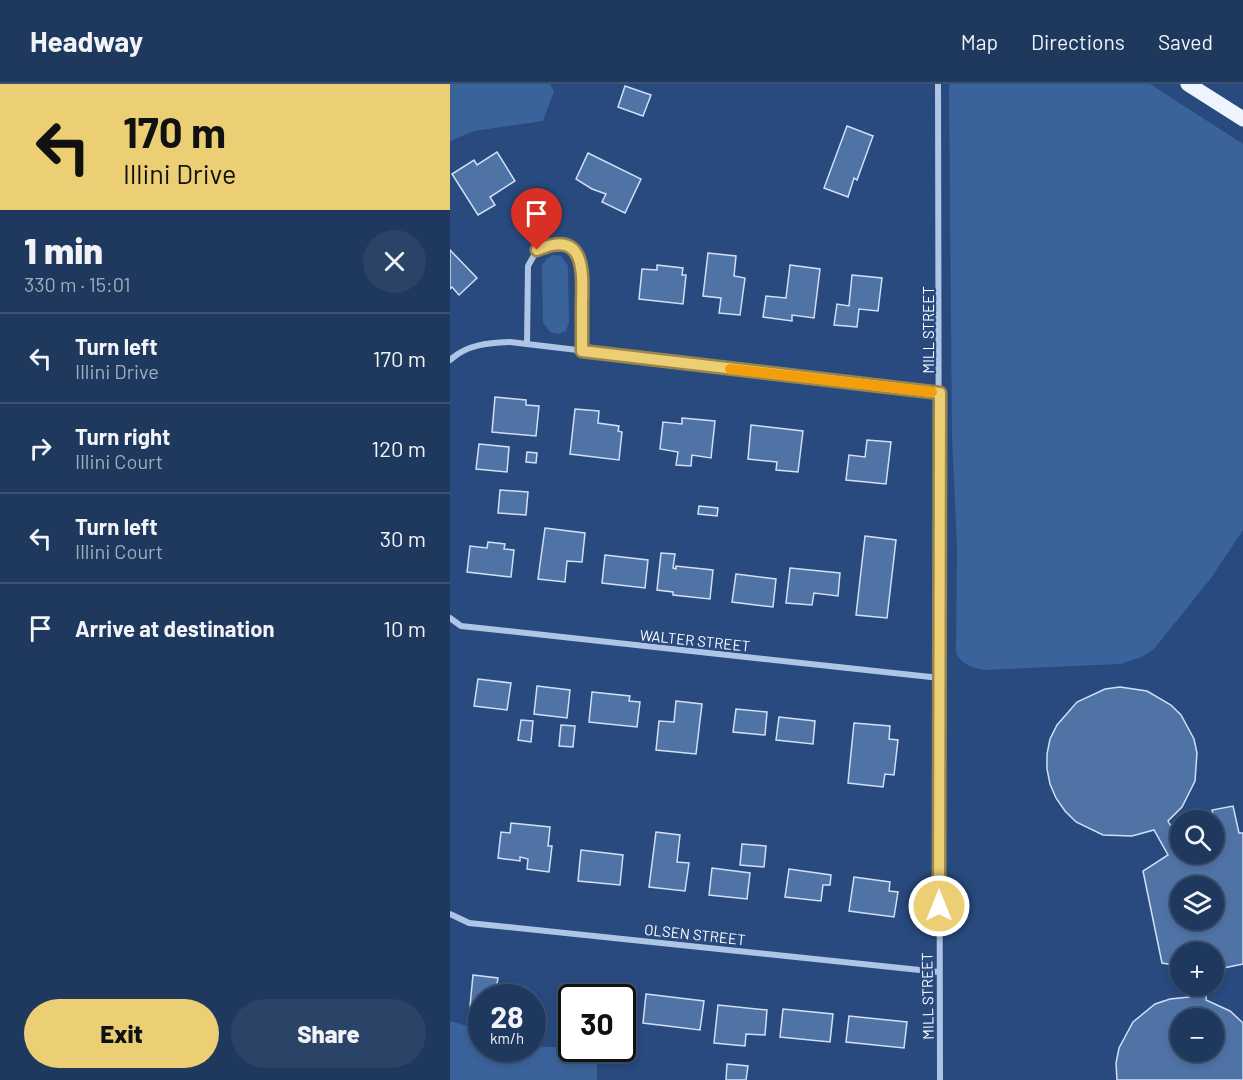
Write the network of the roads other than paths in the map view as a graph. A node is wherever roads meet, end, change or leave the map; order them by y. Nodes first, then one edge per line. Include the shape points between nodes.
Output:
1 (938, 84) edge
2 (1188, 84) edge
3 (1243, 119) edge
4 (527, 344) junction
5 (582, 351) junction
6 (450, 360) edge
7 (940, 393) junction
8 (450, 618) edge
9 (940, 678) junction
10 (450, 914) edge
11 (939, 972) junction
12 (940, 1080) edge

1 - 7 street, MILL STREET
2 - 3 main road
4 - 5 street
4 - 5 street via 528,266 537,250 551,244 566,245 577,253 583,269
4 - 6 street via 486,343 468,348
5 - 7 street
7 - 9 street, MILL STREET
8 - 9 street, WALTER STREET via 461,626
9 - 11 street, MILL STREET
10 - 11 street, OLSEN STREET via 469,923
11 - 12 street, MILL STREET

